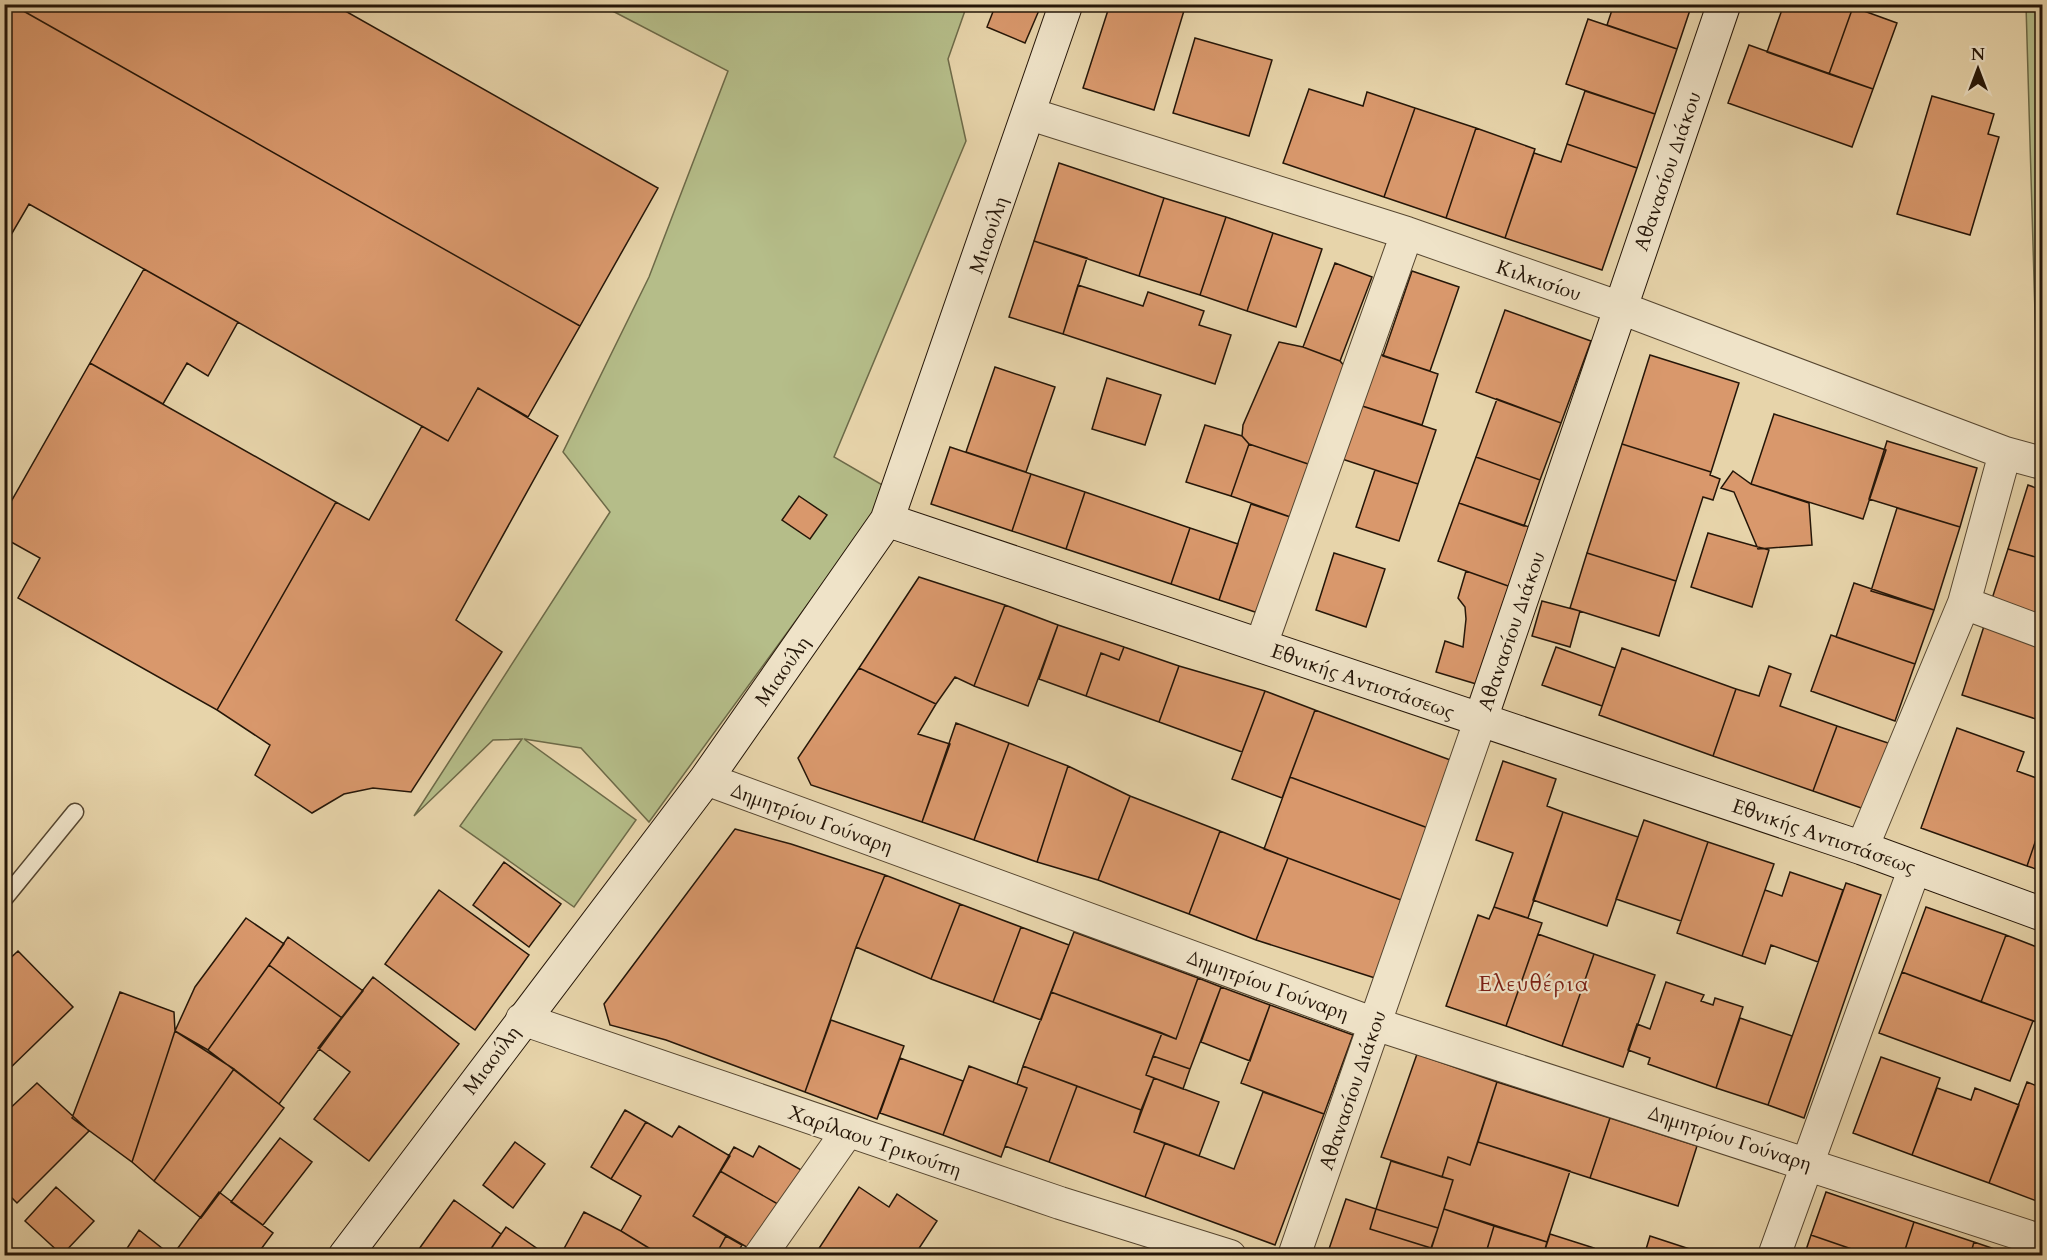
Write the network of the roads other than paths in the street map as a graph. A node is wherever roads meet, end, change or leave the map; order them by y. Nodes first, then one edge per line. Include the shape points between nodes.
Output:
1 (1066, 4) edge
2 (1724, 4) edge
3 (1030, 114) junction
4 (1407, 233) junction
5 (1621, 308) junction
6 (2005, 453) junction
7 (2043, 463) edge
8 (887, 520) junction
9 (1964, 603) junction
10 (2043, 632) edge
11 (1262, 645) junction
12 (1480, 722) junction
13 (706, 779) junction
14 (75, 812) dead end
15 (1862, 848) junction
16 (1915, 867) junction
17 (4, 899) edge
18 (2043, 914) edge
19 (522, 1020) junction
20 (1375, 1024) junction
21 (847, 1132) junction
22 (1808, 1163) junction
23 (2043, 1241) edge
24 (345, 1256) edge
25 (760, 1256) edge
26 (1230, 1256) edge
27 (1294, 1256) edge
28 (1774, 1256) edge

1 - 3 street, Μιαούλη
2 - 5 street, Αθανασίου Διάκου
3 - 4 street, Κιλκισίου
3 - 8 street, Μιαούλη
4 - 5 street, Κιλκισίου
4 - 11 street
5 - 6 street, Κιλκισίου
5 - 12 street, Αθανασίου Διάκου
6 - 7 street, Κιλκισίου
6 - 9 street
8 - 11 street, Εθνικής Αντιστάσεως
8 - 13 street, Μιαούλη
9 - 10 street
9 - 15 street
11 - 12 street, Εθνικής Αντιστάσεως
12 - 15 street, Εθνικής Αντιστάσεως
12 - 20 street, Αθανασίου Διάκου
13 - 19 street, Μιαούλη
13 - 20 street, Δημητρίου Γούναρη
14 - 17 lane
15 - 16 street, Εθνικής Αντιστάσεως
16 - 18 street, Εθνικής Αντιστάσεως
16 - 22 street
19 - 21 street, Χαρίλαου Τρικούπη
19 - 24 street, Μιαούλη
20 - 22 street, Δημητρίου Γούναρη
20 - 27 street, Αθανασίου Διάκου
21 - 25 street
21 - 26 street, Χαρίλαου Τρικούπη
22 - 23 street, Δημητρίου Γούναρη
22 - 28 street

